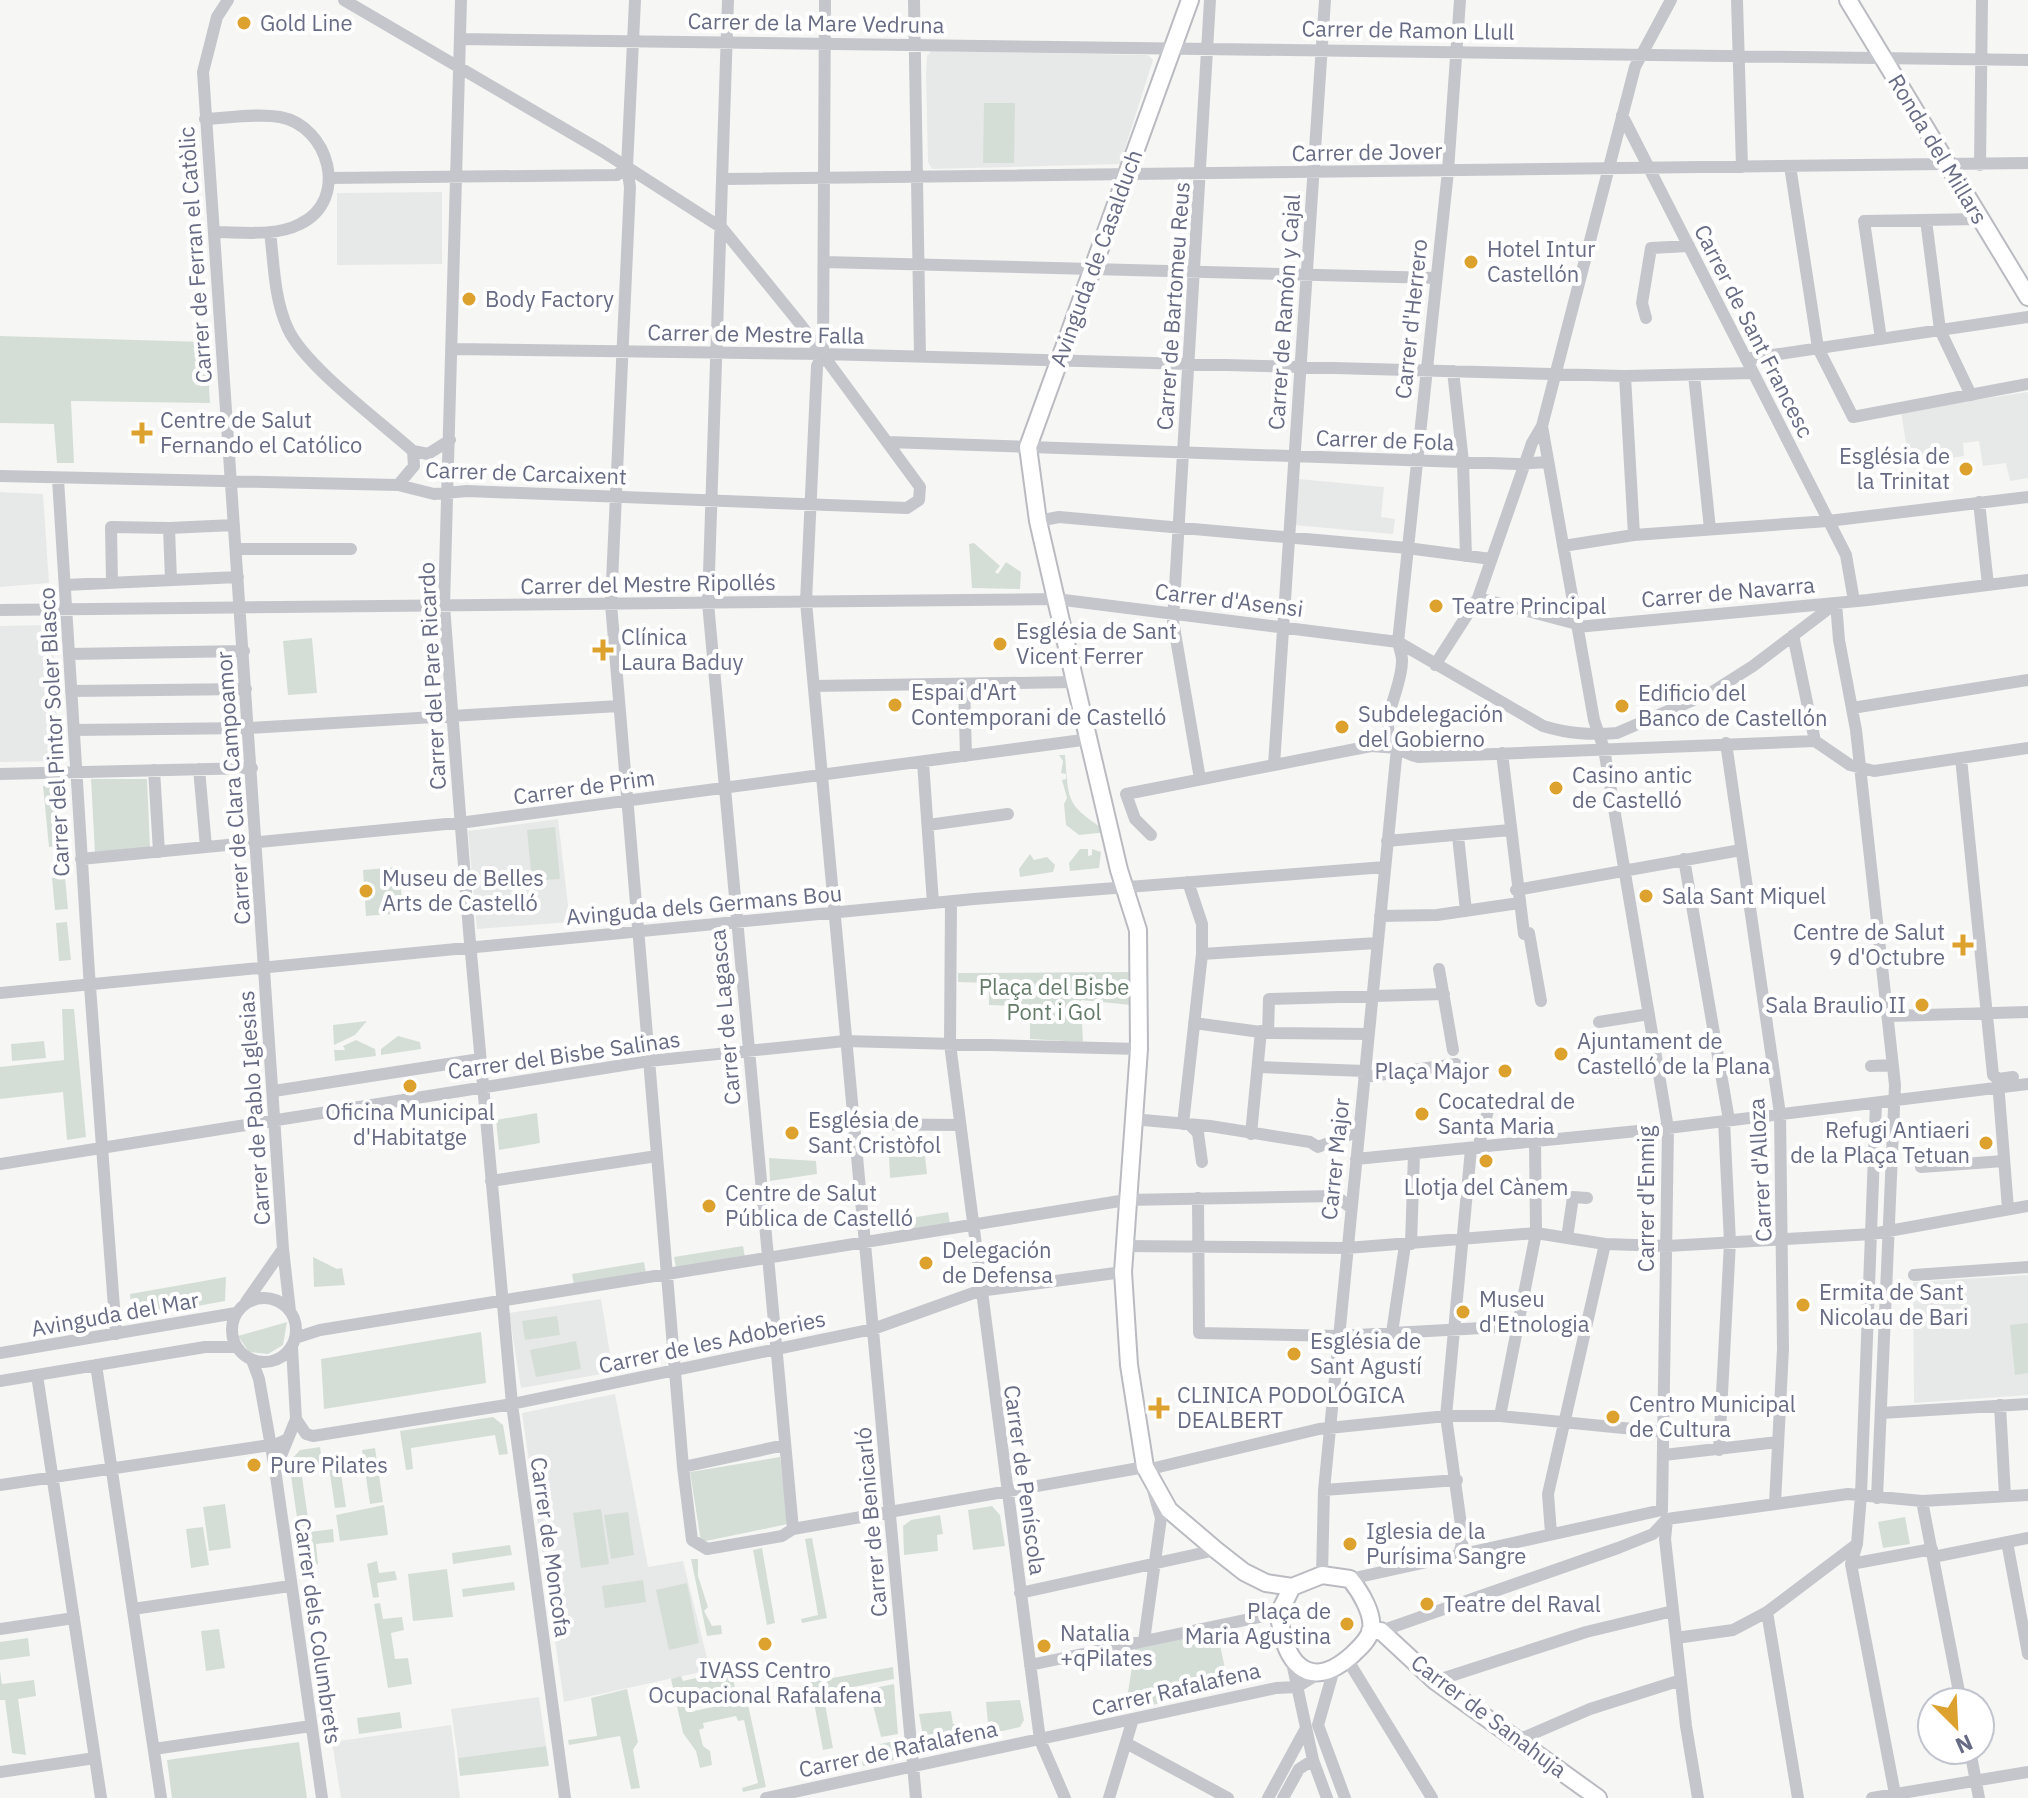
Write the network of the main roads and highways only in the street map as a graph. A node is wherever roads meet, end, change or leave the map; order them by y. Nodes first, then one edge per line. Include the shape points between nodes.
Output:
1 (1190, 0) edge
2 (1848, 0) edge
3 (2028, 297) edge
4 (1292, 1587) junction
5 (1376, 1631) junction
6 (1598, 1798) edge

1 - 4 main road, Avinguda de Casalduch via 1028,447 1038,521 1138,930 1139,1049 1123,1272 1129,1365 1148,1473 1169,1510 1216,1550 1266,1583
2 - 3 main road, Ronda del Millars
4 - 5 main road via 1322,1575 1350,1579
4 - 5 main road via 1279,1613 1291,1658 1303,1671 1333,1667
5 - 6 main road, Carrer de Sanahuja via 1435,1681

